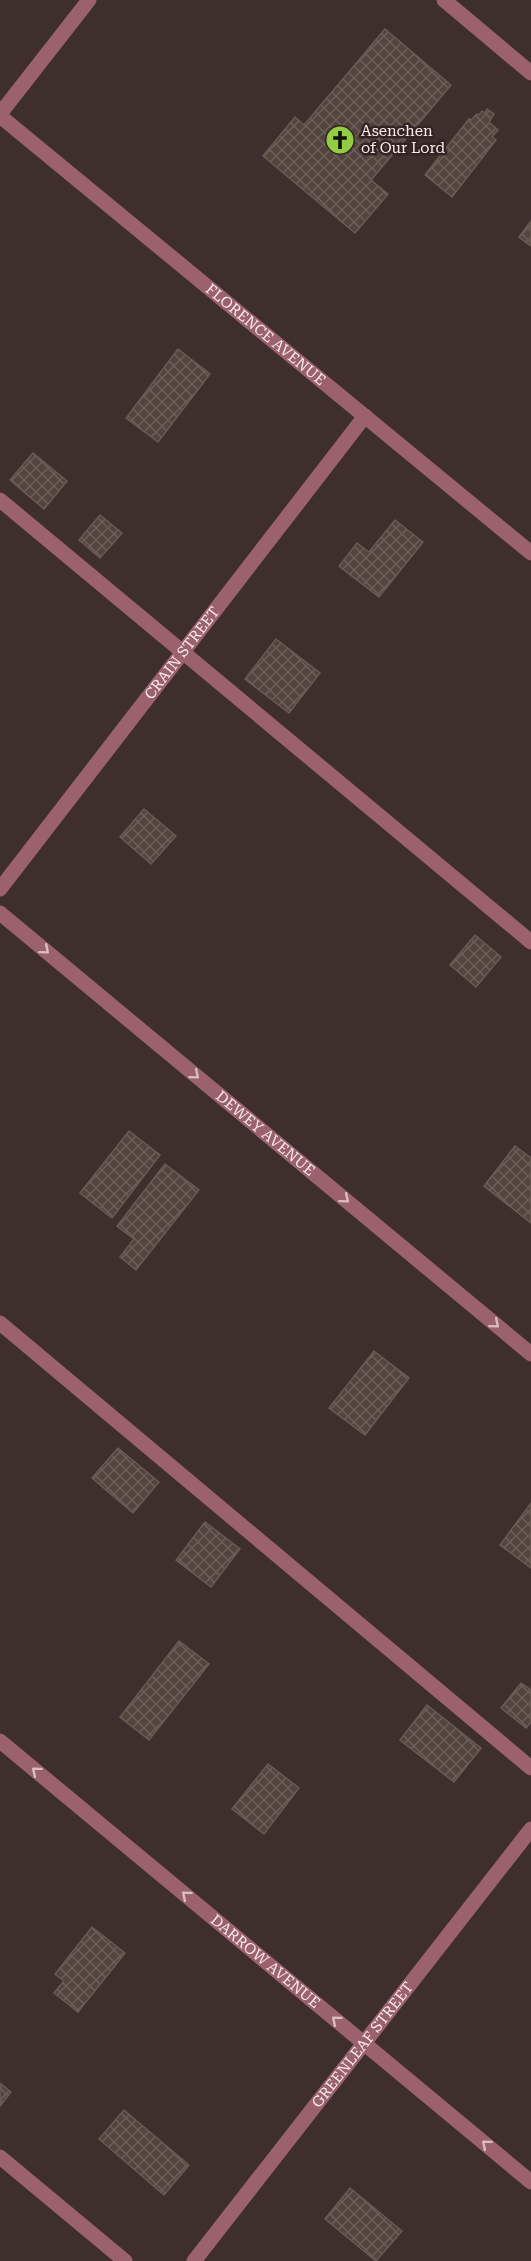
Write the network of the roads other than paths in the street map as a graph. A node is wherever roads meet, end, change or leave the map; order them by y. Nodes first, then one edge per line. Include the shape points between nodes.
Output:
1 (89, 0) edge
2 (444, 0) edge
3 (531, 73) edge
4 (0, 115) edge
5 (365, 416) junction
6 (0, 500) edge
7 (531, 553) edge
8 (183, 652) junction
9 (0, 889) edge
10 (0, 913) edge
11 (531, 942) edge
12 (0, 1323) edge
13 (531, 1354) edge
14 (0, 1741) edge
15 (531, 1768) edge
16 (531, 1829) edge
17 (365, 2044) junction
18 (0, 2157) edge
19 (531, 2182) edge
20 (125, 2261) edge
21 (194, 2261) edge

1 - 4 street
2 - 3 street
4 - 5 street, FLORENCE AVENUE
5 - 7 street, FLORENCE AVENUE
5 - 8 street, CRAIN STREET
6 - 8 street
8 - 9 street, CRAIN STREET
8 - 11 street
10 -> 13 street, DEWEY AVENUE
12 - 15 street
17 -> 14 street, DARROW AVENUE
16 - 17 street, GREENLEAF STREET
19 -> 17 street, DARROW AVENUE
17 - 21 street, GREENLEAF STREET
18 - 20 street

